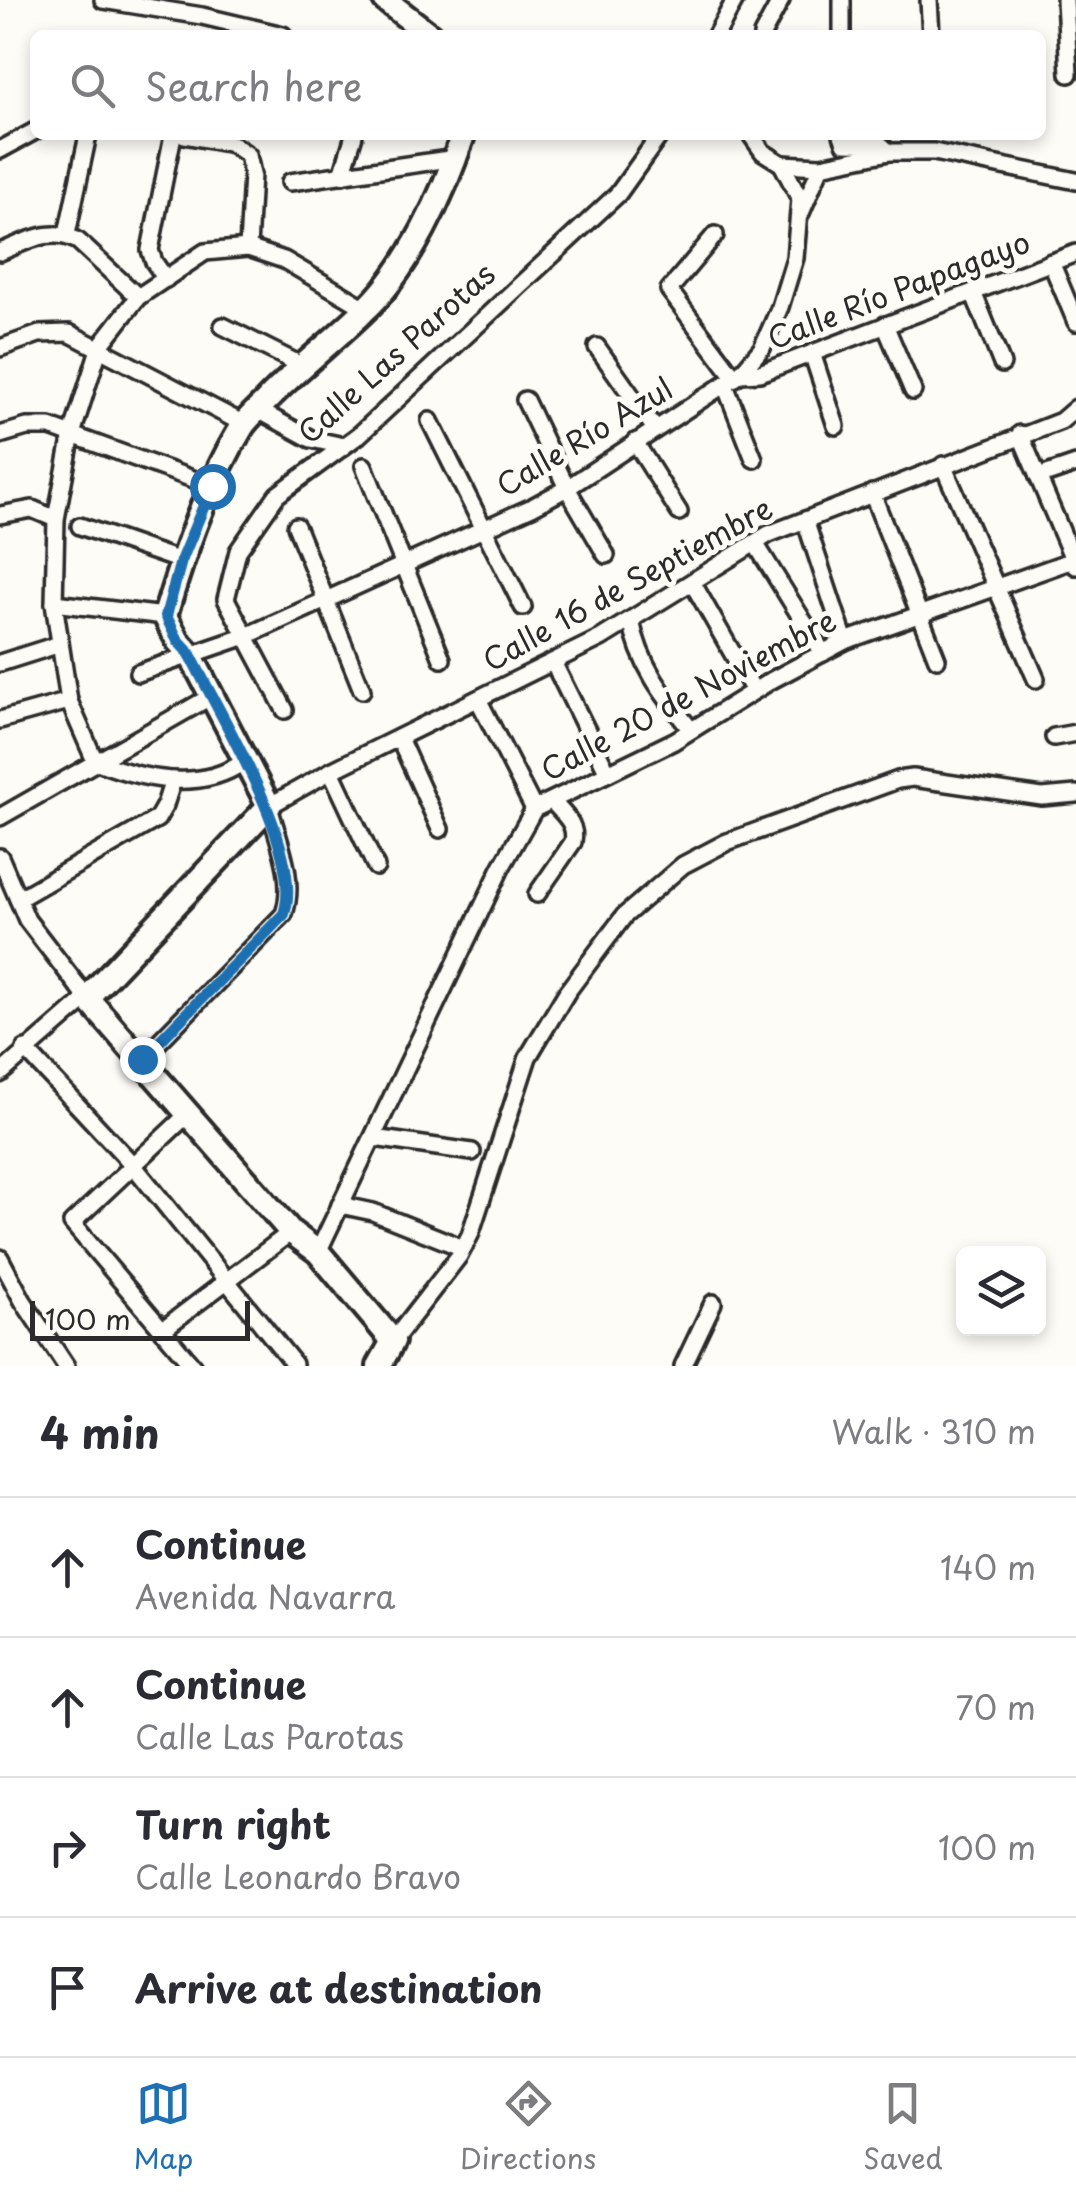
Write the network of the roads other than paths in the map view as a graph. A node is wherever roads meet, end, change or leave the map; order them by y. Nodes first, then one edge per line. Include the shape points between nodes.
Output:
1 (102, 0) edge
2 (386, 0) edge
3 (735, 0) edge
4 (781, 0) edge
5 (842, 0) edge
6 (929, 0) edge
7 (1066, 0) edge
8 (261, 30) edge
9 (424, 30) edge
10 (719, 30) edge
11 (765, 30) edge
12 (842, 30) edge
13 (931, 30) edge
14 (1069, 74) dead end
15 (30, 134) edge
16 (87, 140) edge
17 (172, 140) edge
18 (211, 140) edge
19 (352, 140) edge
20 (462, 140) edge
21 (656, 140) edge
22 (755, 140) edge
23 (844, 140) edge
24 (934, 143) edge
25 (0, 150) edge
26 (889, 152) junction
27 (456, 158) junction
28 (782, 164) junction
29 (821, 166) junction
30 (342, 174) junction
31 (1076, 181) edge
32 (290, 182) dead end
33 (800, 214) junction
34 (66, 234) junction
35 (715, 236) dead end
36 (248, 248) junction
37 (0, 252) edge
38 (1076, 253) edge
39 (1052, 262) junction
40 (166, 279) junction
41 (973, 292) junction
42 (138, 298) junction
43 (367, 309) junction
44 (1076, 322) edge
45 (885, 325) junction
46 (223, 326) dead end
47 (100, 346) junction
48 (0, 348) edge
49 (598, 348) dead end
50 (812, 353) junction
51 (1002, 364) dead end
52 (300, 365) junction
53 (734, 379) junction
54 (914, 391) dead end
55 (525, 400) dead end
56 (1076, 408) edge
57 (251, 417) junction
58 (430, 421) dead end
59 (836, 426) dead end
60 (655, 429) junction
61 (72, 434) junction
62 (1020, 434) junction
63 (0, 435) edge
64 (635, 442) junction
65 (344, 446) junction
66 (754, 459) dead end
67 (1076, 464) edge
68 (943, 465) junction
69 (364, 466) dead end
70 (1038, 477) junction
71 (212, 486) junction
72 (567, 488) junction
73 (872, 494) junction
74 (679, 512) dead end
75 (0, 515) edge
76 (56, 519) junction
77 (805, 520) junction
78 (80, 526) dead end
79 (296, 526) dead end
80 (484, 530) junction
81 (756, 543) junction
82 (606, 555) dead end
83 (181, 561) junction
84 (1075, 563) edge
85 (404, 565) junction
86 (692, 582) junction
87 (996, 586) junction
88 (325, 599) junction
89 (54, 603) junction
90 (523, 608) dead end
91 (920, 612) junction
92 (166, 616) junction
93 (631, 620) junction
94 (246, 636) junction
95 (845, 641) junction
96 (60, 644) junction
97 (823, 653) junction
98 (190, 654) junction
99 (442, 658) dead end
100 (937, 659) dead end
101 (553, 662) junction
102 (0, 663) edge
103 (138, 673) dead end
104 (1036, 680) dead end
105 (362, 690) dead end
106 (754, 692) junction
107 (210, 697) junction
108 (478, 699) junction
109 (69, 701) junction
110 (284, 710) dead end
111 (0, 720) edge
112 (692, 730) junction
113 (1076, 733) edge
114 (1054, 737) dead end
115 (399, 738) junction
116 (94, 762) junction
117 (243, 762) junction
118 (331, 772) junction
119 (608, 773) junction
120 (172, 780) junction
121 (1076, 794) edge
122 (552, 801) junction
123 (268, 806) junction
124 (534, 809) junction
125 (0, 816) edge
126 (440, 829) dead end
127 (0, 857) edge
128 (376, 867) dead end
129 (536, 894) dead end
130 (18, 899) junction
131 (87, 998) junction
132 (25, 1049) junction
133 (142, 1059) junction
134 (0, 1074) edge
135 (189, 1113) junction
136 (374, 1138) junction
137 (472, 1152) dead end
138 (133, 1165) junction
139 (340, 1204) junction
140 (291, 1232) junction
141 (463, 1248) junction
142 (318, 1252) junction
143 (0, 1258) edge
144 (227, 1280) junction
145 (713, 1303) dead end
146 (162, 1330) junction
147 (393, 1342) junction
148 (294, 1364) edge
149 (66, 1366) edge
150 (193, 1366) edge
151 (379, 1366) edge
152 (682, 1366) edge

1 - 8 street
2 - 9 street
3 - 10 street
4 - 11 street
5 - 12 street
6 - 13 street
7 - 14 street
15 - 25 street
16 - 34 street
17 - 40 street via 150,250
18 - 36 street via 248,155
19 - 30 street
20 - 27 street
21 - 65 street, Calle Las Parotas via 618,194
22 - 28 street
23 - 26 street via 880,144
24 - 26 street
24 - 31 street
26 - 29 street
27 - 30 street
27 - 43 street via 417,242
28 - 29 street
28 - 33 street, Calle Río Azul
29 - 33 street
30 - 32 street
33 - 53 street, Calle Río Azul via 780,307 762,348
34 - 37 street via 46,234
34 - 42 street
35 - 53 street via 670,290
36 - 40 street via 205,252
36 - 43 street via 284,260
38 - 39 street, Calle Río Papagayo
39 - 41 street, Calle Río Papagayo
39 - 44 street
40 - 42 street
41 - 45 street, Calle Río Papagayo
41 - 51 street
42 - 47 street
43 - 52 street
45 - 50 street, Calle Río Papagayo
45 - 54 street
46 - 52 street
47 - 48 street via 56,332
47 - 57 street
47 - 61 street
49 - 60 street
50 - 53 street, Calle Río Papagayo
50 - 59 street
52 - 57 street
53 - 60 street, Calle Río Azul
53 - 66 street
55 - 72 street
56 - 62 street, Calle 16 de Septiembre
57 - 65 street
57 - 71 street
58 - 80 street
60 - 64 street, Calle Río Azul
61 - 63 street via 40,425
61 - 71 street
61 - 76 street
62 - 68 street, Calle 16 de Septiembre
62 - 70 street
64 - 72 street, Calle Río Azul
64 - 74 street
65 - 94 street, Calle Las Parotas via 276,496 238,552 226,599
67 - 70 street
68 - 73 street, Calle 16 de Septiembre
68 - 87 street
69 - 85 street
70 - 84 street
71 - 83 street
72 - 80 street, Calle Río Azul
72 - 82 street
73 - 77 street, Calle 16 de Septiembre
73 - 91 street
75 - 76 street via 32,510
76 - 89 street
77 - 81 street, Calle 16 de Septiembre
77 - 95 street
78 - 83 street
79 - 88 street
80 - 85 street, Calle Río Azul
80 - 90 street
81 - 86 street, Calle 16 de Septiembre
81 - 97 street
83 - 92 street
84 - 87 street, Calle 20 de Noviembre
85 - 88 street, Calle Río Azul
85 - 99 street
86 - 93 street, Calle 16 de Septiembre
86 - 106 street
87 - 91 street, Calle 20 de Noviembre
87 - 104 street
88 - 94 street, Calle Río Azul
88 - 105 street
89 - 92 street
89 - 96 street
91 - 95 street, Calle 20 de Noviembre
91 - 100 street
92 - 98 street
93 - 101 street, Calle 16 de Septiembre
93 - 112 street via 658,689
94 - 98 street, Calle Río Azul
94 - 110 street, Calle Las Parotas
95 - 97 street, Calle 20 de Noviembre
96 - 102 street
96 - 109 street
97 - 106 street, Calle 20 de Noviembre
98 - 103 street, Calle Río Azul
98 - 107 street
101 - 108 street, Calle 16 de Septiembre
101 - 119 street
106 - 112 street, Calle 20 de Noviembre
107 - 116 street
107 - 117 street
108 - 115 street, Calle 16 de Septiembre
108 - 124 street
109 - 111 street
109 - 116 street
112 - 119 street, Calle 20 de Noviembre
113 - 114 street
115 - 118 street, Calle 16 de Septiembre
115 - 126 street
116 - 120 street
116 - 125 street
117 - 120 street via 226,775
117 - 123 street
118 - 123 street, Calle 16 de Septiembre
118 - 128 street
119 - 122 street, Calle 20 de Noviembre
120 - 130 street via 157,820
121 - 141 street via 1042,797 898,780 683,865 624,916 528,1057
122 - 124 street, Calle 20 de Noviembre
122 - 129 street via 575,832
123 - 131 street
123 - 133 street via 289,880 284,914
124 - 136 street, Calle 20 de Noviembre
127 - 130 street
130 - 131 street
131 - 132 street
131 - 133 street
132 - 134 street
132 - 138 street
133 - 135 street
135 - 138 street
135 - 140 street
136 - 137 street
136 - 139 street, Calle 20 de Noviembre
138 - 144 street
138 - 146 street via 72,1224
139 - 141 street
139 - 142 street, Calle 20 de Noviembre
140 - 142 street
140 - 144 street
141 - 147 street
142 - 147 street
143 - 149 street
144 - 146 street
144 - 148 street
145 - 152 street
146 - 150 street
147 - 151 street

